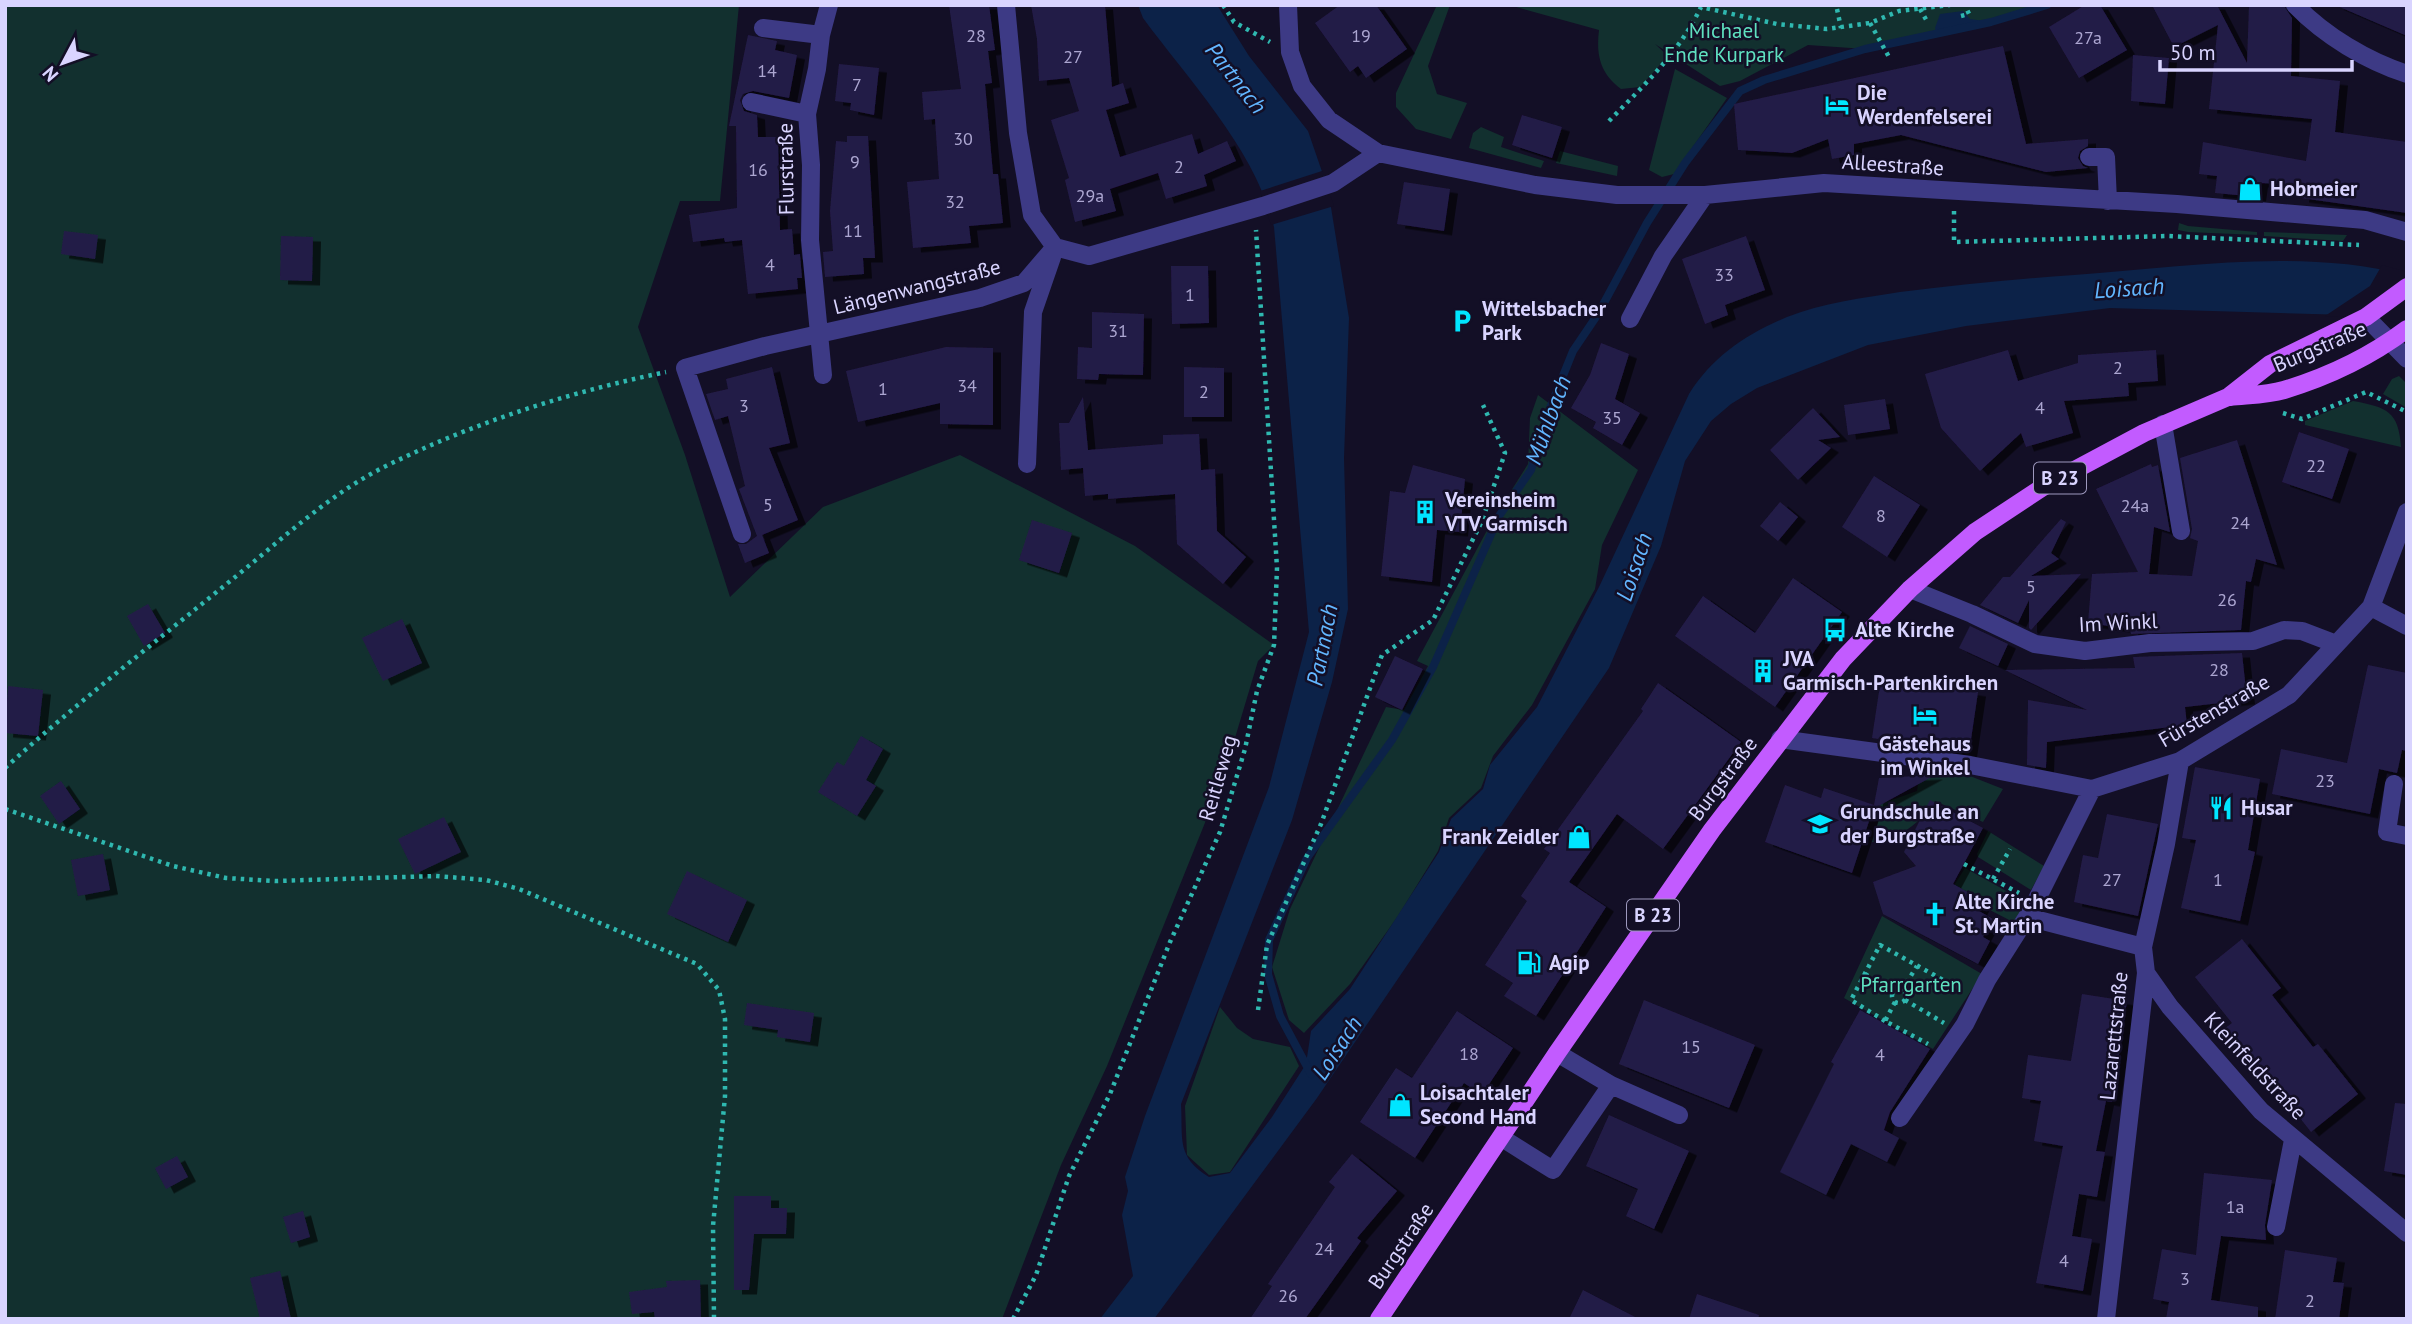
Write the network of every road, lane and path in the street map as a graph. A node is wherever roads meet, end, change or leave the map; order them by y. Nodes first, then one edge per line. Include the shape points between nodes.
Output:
1 (829, 5) edge
2 (1006, 5) edge
3 (1223, 5) edge
4 (1288, 5) edge
5 (1951, 5) edge
6 (1965, 5) edge
7 (2295, 5) edge
8 (1699, 6) edge
9 (1919, 8) junction
10 (1837, 9) dead end
11 (1961, 16) dead end
12 (1870, 23) junction
13 (1928, 23) dead end
14 (763, 28) dead end
15 (1840, 28) junction
16 (821, 35) junction
17 (1290, 52) junction
18 (1889, 57) dead end
19 (2407, 74) edge
20 (751, 102) dead end
21 (807, 114) junction
22 (1609, 121) dead end
23 (1378, 153) junction
24 (2089, 157) dead end
25 (1955, 191) junction
26 (1704, 195) junction
27 (2108, 201) junction
28 (1259, 207) junction
29 (2407, 232) edge
30 (2360, 245) dead end
31 (1055, 247) junction
32 (2407, 287) edge
33 (2366, 317) junction
34 (1630, 318) dead end
35 (2407, 329) edge
36 (819, 334) junction
37 (2388, 343) junction
38 (2407, 359) edge
39 (685, 368) junction
40 (823, 375) dead end
41 (2228, 397) junction
42 (1483, 405) dead end
43 (2278, 412) dead end
44 (2407, 412) edge
45 (2163, 425) junction
46 (1027, 464) dead end
47 (2407, 512) edge
48 (2181, 531) dead end
49 (741, 534) dead end
50 (1910, 589) junction
51 (2371, 607) junction
52 (2407, 626) edge
53 (2336, 644) junction
54 (1780, 739) junction
55 (2180, 761) junction
56 (5, 768) edge
57 (2394, 784) dead end
58 (2092, 789) junction
59 (5, 809) edge
60 (2407, 836) edge
61 (2010, 849) dead end
62 (1964, 864) dead end
63 (1993, 879) junction
64 (2031, 909) junction
65 (2143, 947) junction
66 (1917, 966) junction
67 (2146, 973) junction
68 (1865, 974) junction
69 (1902, 989) junction
70 (1894, 992) junction
71 (1966, 993) dead end
72 (1905, 1000) junction
73 (1895, 1002) junction
74 (1258, 1010) dead end
75 (1885, 1021) junction
76 (1947, 1025) dead end
77 (1557, 1053) junction
78 (1934, 1069) junction
79 (1611, 1085) junction
80 (1679, 1115) dead end
81 (1900, 1118) dead end
82 (1502, 1138) junction
83 (2293, 1139) junction
84 (2276, 1227) dead end
85 (2407, 1234) edge
86 (714, 1319) edge
87 (1013, 1319) edge
88 (1379, 1319) edge
89 (2106, 1319) edge

1 - 16 street, Flurstraße
2 - 31 street via 1018,133 1032,215
3 - 17 path via 1234,22
4 - 17 street
5 - 9 path
6 - 11 path via 1969,14
7 - 19 street via 2375,63
8 - 15 path via 1777,24
8 - 22 path via 1687,36
9 - 12 path
9 - 13 path
10 - 15 path
12 - 15 path
12 - 18 path
14 - 16 street
16 - 21 street, Flurstraße
17 - 23 street via 1302,86 1329,120
20 - 21 street
21 - 36 street, Flurstraße via 810,240
23 - 26 street, Alleestraße via 1535,185 1617,195
23 - 28 street via 1333,183
24 - 27 street via 2106,157
25 - 26 street, Alleestraße via 1824,183
25 - 27 street, Alleestraße
25 - 30 path via 1954,242 2168,236
26 - 34 street via 1662,256
27 - 29 street, Alleestraße via 2365,220
28 - 31 street via 1089,256
28 - 87 path, Reitleweg via 1277,568 1274,645 1257,691 1220,832 1170,942 1110,1094 1069,1176 1036,1275
31 - 36 street, Längenwangstraße via 1024,283 980,298
31 - 46 street via 1033,312
32 - 33 main road, B 23
33 - 37 street
33 - 41 main road, Burgstraße / B 23 via 2270,364
35 - 37 main road, B 23
36 - 39 street, Längenwangstraße
36 - 40 street, Flurstraße
37 - 38 street
37 - 41 main road, Burgstraße / B 23 via 2282,390
39 - 49 street
39 - 56 path via 603,385 488,422 384,467 273,546
41 - 45 main road, Burgstraße / B 23
42 - 74 path via 1505,453 1482,521 1433,620 1382,655 1321,824 1267,945
43 - 44 path via 2302,419 2365,392
45 - 48 street
45 - 50 main road, Burgstraße / B 23 via 2031,495 1975,532
47 - 51 street, Fürstenstraße
50 - 53 street, Im Winkl via 2035,644 2085,651 2150,643 2253,641 2284,630 2302,631
50 - 54 main road, Burgstraße / B 23 via 1843,659
51 - 52 street
51 - 53 street, Fürstenstraße
53 - 55 street, Fürstenstraße via 2289,695
54 - 58 street, Fürstenstraße via 1970,765
54 - 77 main road, Burgstraße / B 23
55 - 58 street, Fürstenstraße
55 - 65 street, Lazarettstraße
57 - 60 street via 2387,832
58 - 64 street
59 - 86 path via 173,866 226,878 436,876 486,880 519,889 697,964 719,990 725,1019 725,1096 713,1226
61 - 63 path
62 - 63 path
63 - 64 path
64 - 65 street
64 - 78 street
65 - 67 street, Lazarettstraße
66 - 68 path via 1880,945
66 - 69 path
66 - 71 path
67 - 83 street, Kleinfeldstraße via 2210,1055
67 - 89 street, Lazarettstraße
68 - 70 path
68 - 75 path via 1851,1000
69 - 70 path
69 - 72 path
70 - 73 path
72 - 73 path
72 - 76 path
73 - 75 path
75 - 78 path via 1934,1046 1924,1063
77 - 79 street
77 - 82 main road, Burgstraße / B 23
78 - 81 street
79 - 80 street
79 - 82 street via 1553,1171
82 - 88 main road, Burgstraße / B 23
83 - 84 street
83 - 85 street, Kleinfeldstraße

